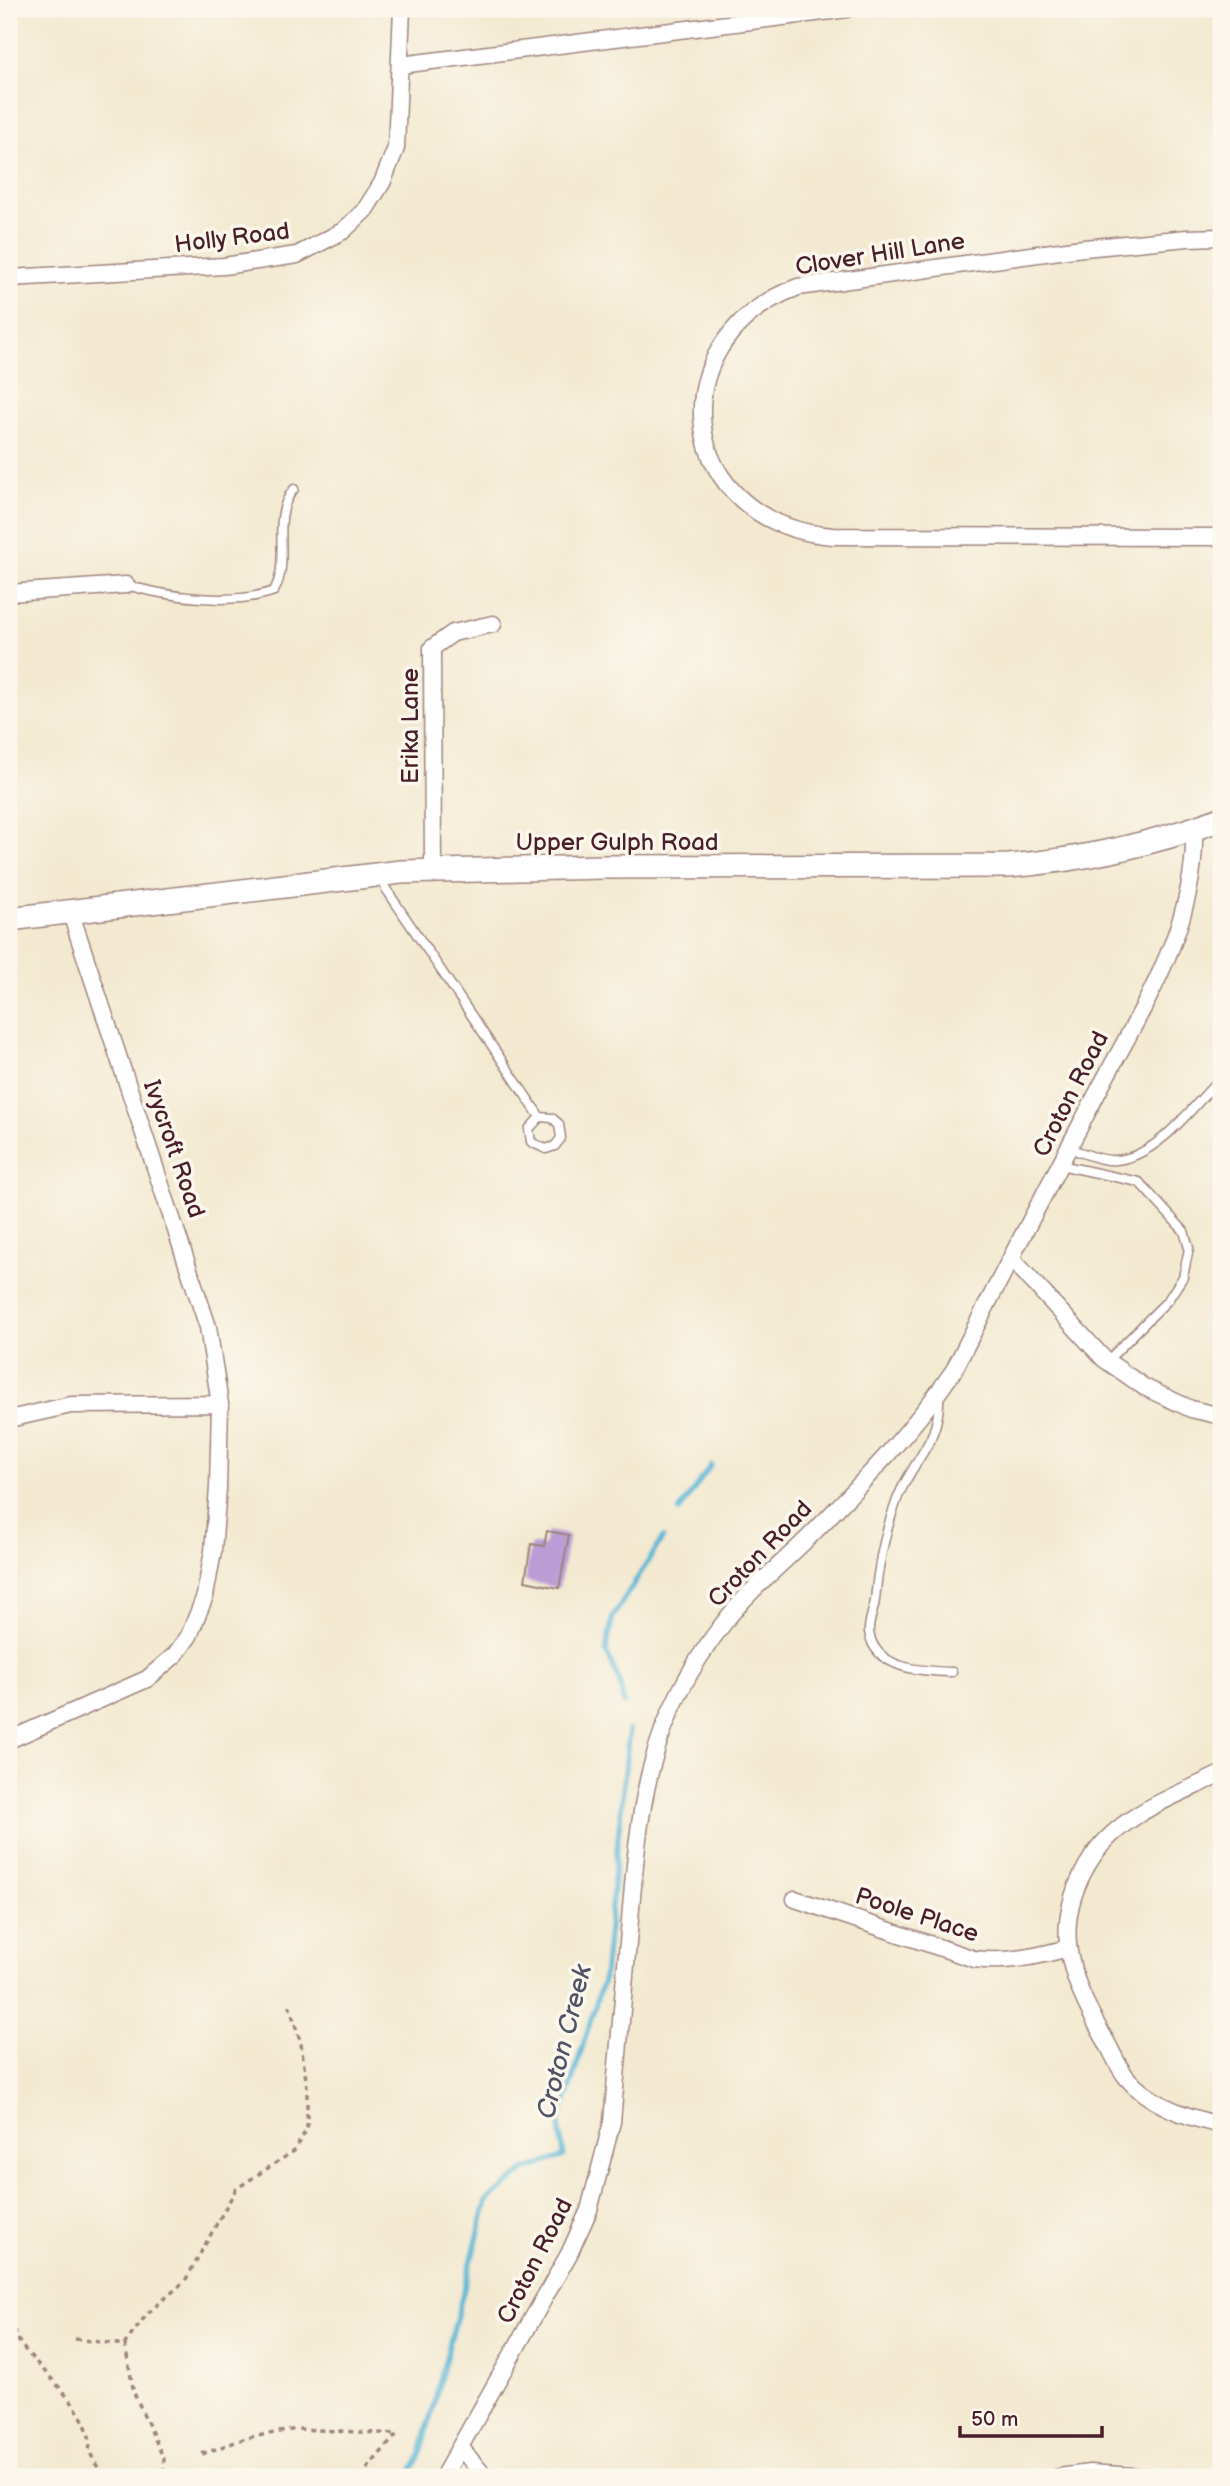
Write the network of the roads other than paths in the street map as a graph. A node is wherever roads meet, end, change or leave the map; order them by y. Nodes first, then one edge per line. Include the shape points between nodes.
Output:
1 (402, 9) edge
2 (847, 9) edge
3 (734, 17) edge
4 (400, 65) junction
5 (1221, 237) edge
6 (9, 278) edge
7 (293, 489) dead end
8 (1221, 537) edge
9 (126, 585) joint
10 (9, 593) edge
11 (493, 624) dead end
12 (1221, 819) edge
13 (1194, 830) junction
14 (433, 871) junction
15 (376, 874) junction
16 (70, 911) junction
17 (9, 919) edge
18 (1221, 1083) edge
19 (540, 1117) junction
20 (1068, 1148) junction
21 (1059, 1165) junction
22 (1011, 1258) junction
23 (1107, 1362) junction
24 (939, 1392) junction
25 (220, 1404) junction
26 (1221, 1416) edge
27 (9, 1419) edge
28 (952, 1672) dead end
29 (9, 1740) edge
30 (1221, 1774) edge
31 (794, 1899) dead end
32 (1068, 1948) junction
33 (1221, 2124) edge
34 (460, 2447) junction
35 (443, 2477) edge
36 (485, 2477) edge
37 (1059, 2477) edge
38 (1146, 2477) edge

1 - 4 street, Holly Road
2 - 3 street
3 - 4 street
4 - 6 street, Holly Road via 396,148 365,210 343,231 297,255 224,266
5 - 8 street, Clover Hill Lane via 1074,249 798,287 756,307 726,337 712,363 701,405 710,456 732,492 763,517 794,530 833,536
7 - 9 lane via 284,501 281,561 274,591 177,598
9 - 10 street
11 - 14 street, Erika Lane via 453,633 432,648
12 - 13 street, Upper Gulph Road
13 - 14 street, Upper Gulph Road via 1123,851 1008,866
13 - 20 street, Croton Road via 1189,894 1161,970
14 - 15 street, Upper Gulph Road
15 - 16 street, Upper Gulph Road
15 - 19 lane
16 - 17 street, Upper Gulph Road
16 - 25 street, Ivycroft Road via 208,1327
18 - 20 lane via 1215,1084 1172,1133 1143,1150 1116,1160
19 - 19 lane via 559,1124 561,1138 555,1146 546,1149 531,1142 529,1129
20 - 21 street, Croton Road
21 - 22 street, Croton Road
21 - 23 lane via 1139,1182 1184,1231 1189,1248 1183,1277 1168,1300
22 - 23 street
22 - 24 street, Croton Road
23 - 26 street via 1144,1387 1192,1409
24 - 28 lane via 940,1418 899,1495 888,1528 869,1630 876,1649 894,1663 911,1670
24 - 34 street, Croton Road via 815,1532 760,1580 723,1623 677,1695 657,1745 639,1817 612,2122 604,2163 569,2255
25 - 27 street via 71,1405
25 - 29 street, Ivycroft Road via 213,1551 205,1596 190,1636 147,1679
30 - 32 street via 1130,1819 1109,1836 1081,1877 1068,1923
31 - 32 street, Poole Place via 974,1959 1024,1960
32 - 33 street via 1078,1993 1127,2078 1171,2109
34 - 35 street, Croton Road
34 - 36 street
37 - 38 street via 1090,2473

